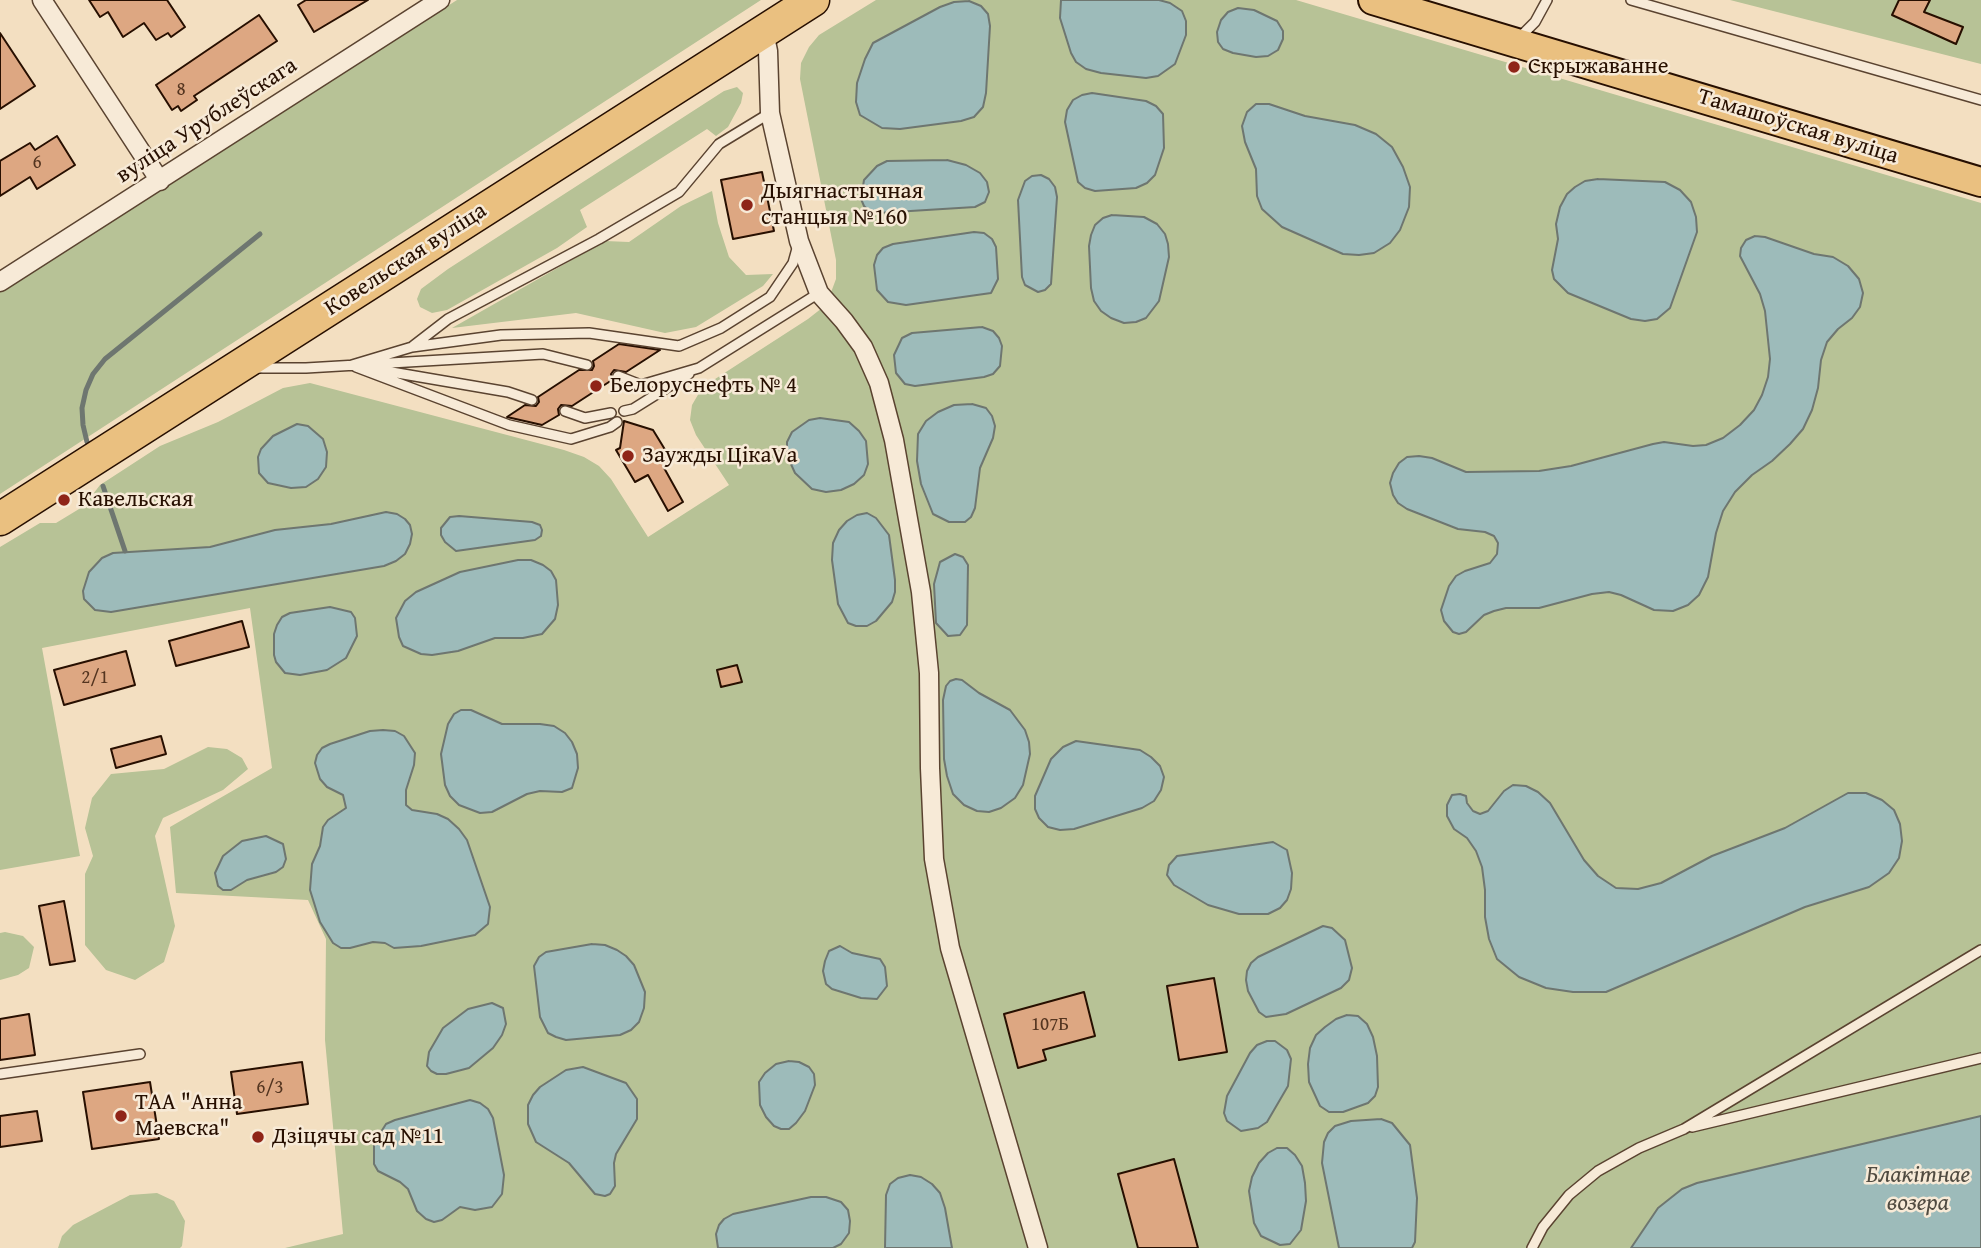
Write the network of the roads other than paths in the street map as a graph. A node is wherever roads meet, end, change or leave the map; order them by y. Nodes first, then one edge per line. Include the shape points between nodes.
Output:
1 (42, 0) edge
2 (440, 0) edge
3 (813, 0) edge
4 (1373, 0) edge
5 (1547, 0) edge
6 (1631, 0) edge
7 (418, 6) edge
8 (764, 32) junction
9 (1514, 43) junction
10 (1981, 100) edge
11 (770, 113) junction
12 (160, 181) junction
13 (1981, 182) edge
14 (799, 241) junction
15 (0, 282) edge
16 (819, 293) junction
17 (412, 347) junction
18 (352, 365) junction
19 (587, 365) dead end
20 (237, 368) junction
21 (699, 368) junction
22 (618, 376) dead end
23 (532, 400) dead end
24 (565, 411) dead end
25 (628, 411) dead end
26 (611, 413) dead end
27 (617, 422) dead end
28 (0, 519) edge
29 (1981, 950) edge
30 (140, 1054) dead end
31 (1981, 1058) edge
32 (0, 1073) edge
33 (1684, 1129) junction
34 (1038, 1248) edge
35 (1532, 1248) edge

1 - 12 street
2 - 7 street, вуліца Урублеўскага
3 - 8 highway, Ковельская вуліца
4 - 9 main road, Тамашоўская вуліца
5 - 9 lane via 1535,22
6 - 10 lane
7 - 12 street, вуліца Урублеўскага
8 - 11 street
8 - 20 highway, Ковельская вуліца
9 - 13 main road, Тамашоўская вуліца
11 - 14 street
11 - 17 lane via 719,144 679,192 448,319
12 - 15 street, вуліца Урублеўскага
14 - 16 street
14 - 17 lane via 793,263 770,297 721,328 679,346 589,333 501,335
16 - 21 lane
16 - 34 street via 863,346 879,383 894,440 921,592 929,673 934,859 950,948
17 - 18 lane
18 - 19 lane via 542,354
18 - 20 lane
18 - 23 lane
18 - 27 lane via 509,425 571,439
20 - 28 highway, Ковельская вуліца
21 - 22 lane via 641,385
21 - 25 lane
24 - 26 lane via 585,418
29 - 33 lane
30 - 32 lane
31 - 33 lane
33 - 35 lane via 1598,1171 1569,1195

